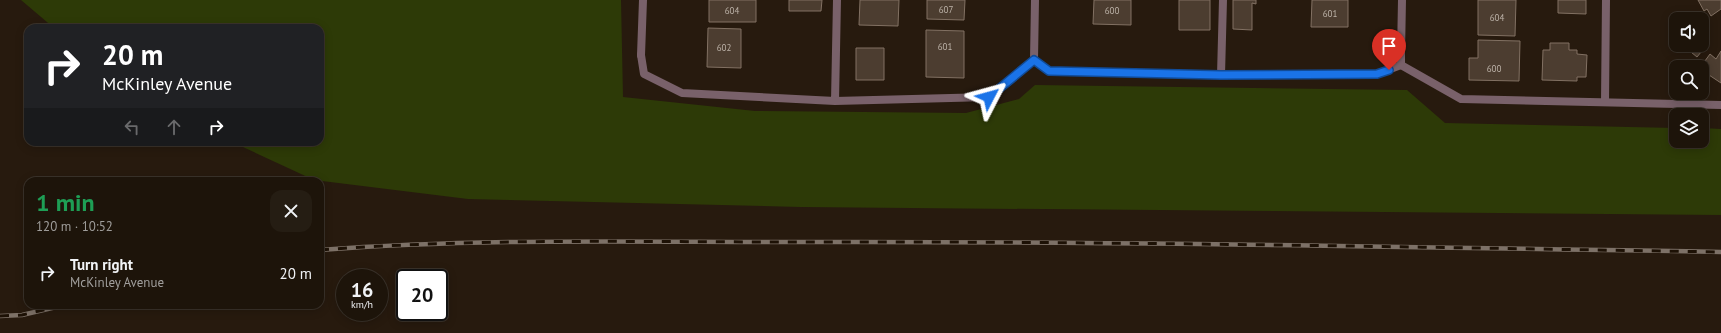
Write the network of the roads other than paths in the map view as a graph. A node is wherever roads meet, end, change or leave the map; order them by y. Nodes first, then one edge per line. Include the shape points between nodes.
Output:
1 (642, 0) edge
2 (837, 0) edge
3 (1035, 0) edge
4 (1223, 0) edge
5 (1402, 0) edge
6 (1606, 0) edge
7 (1034, 60) junction
8 (1401, 65) junction
9 (1221, 75) junction
10 (835, 101) junction
11 (1605, 102) junction
12 (1721, 105) edge

1 - 10 street via 644,74 682,92
2 - 10 street
3 - 7 street
4 - 9 street
5 - 8 street
6 - 11 street
7 - 9 street via 1049,71
7 - 10 street via 989,97
8 - 9 street via 1377,74
8 - 11 street via 1461,99
11 - 12 street

